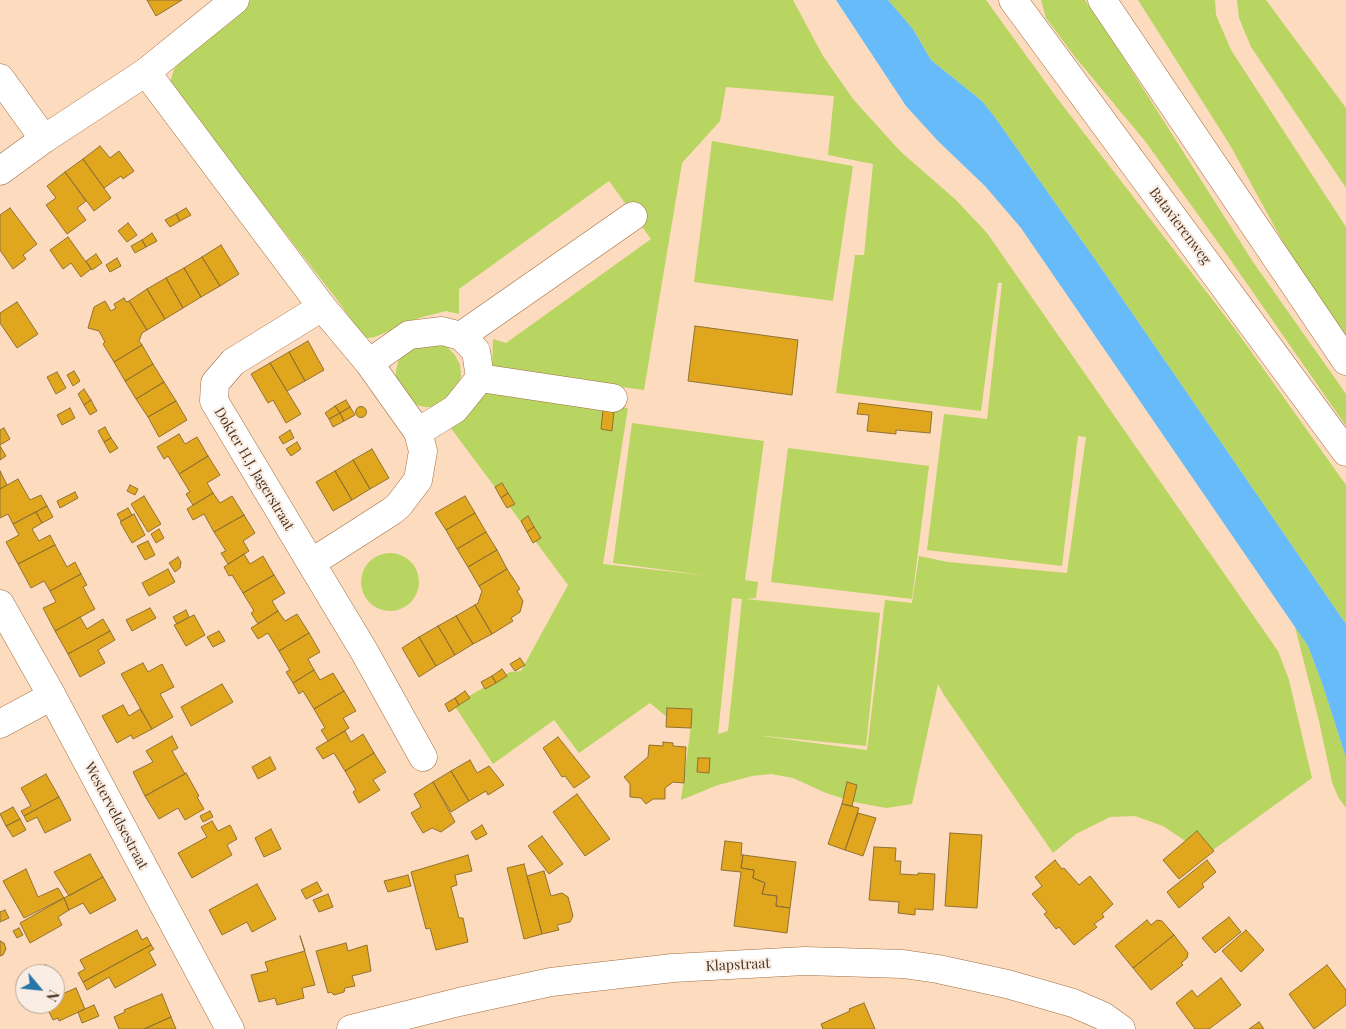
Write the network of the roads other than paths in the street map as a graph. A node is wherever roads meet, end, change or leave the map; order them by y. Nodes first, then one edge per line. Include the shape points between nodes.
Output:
1 (235, 0) edge
2 (1013, 0) edge
3 (1102, 0) edge
4 (146, 72) junction
5 (3, 89) edge
6 (44, 139) junction
7 (0, 172) edge
8 (633, 216) dead end
9 (322, 307) junction
10 (461, 336) junction
11 (1346, 361) edge
12 (369, 363) junction
13 (480, 378) junction
14 (613, 398) dead end
15 (418, 432) junction
16 (1346, 452) edge
17 (311, 563) junction
18 (0, 604) edge
19 (52, 696) junction
20 (0, 724) edge
21 (423, 757) dead end
22 (230, 1029) edge
23 (351, 1029) edge
24 (1121, 1029) edge

1 - 4 street
2 - 16 street, Batavierenweg
3 - 11 street
4 - 6 street
4 - 9 street
5 - 6 street
6 - 7 street
8 - 10 street
9 - 12 street
9 - 17 street, Dokter H.J. Jagerstraat via 233,362 215,383 214,401
10 - 12 street via 442,331 409,335
10 - 13 street via 476,352
12 - 15 street
13 - 14 street
13 - 15 street via 455,409
15 - 17 street via 423,451 418,480 399,505
17 - 21 street, Dokter H.J. Jagerstraat
18 - 19 street, Westerveldsestraat
19 - 20 street
19 - 22 street, Westerveldsestraat
23 - 24 street, Klapstraat via 551,982 673,968 805,962 903,964 981,978 1072,1003 1103,1016

